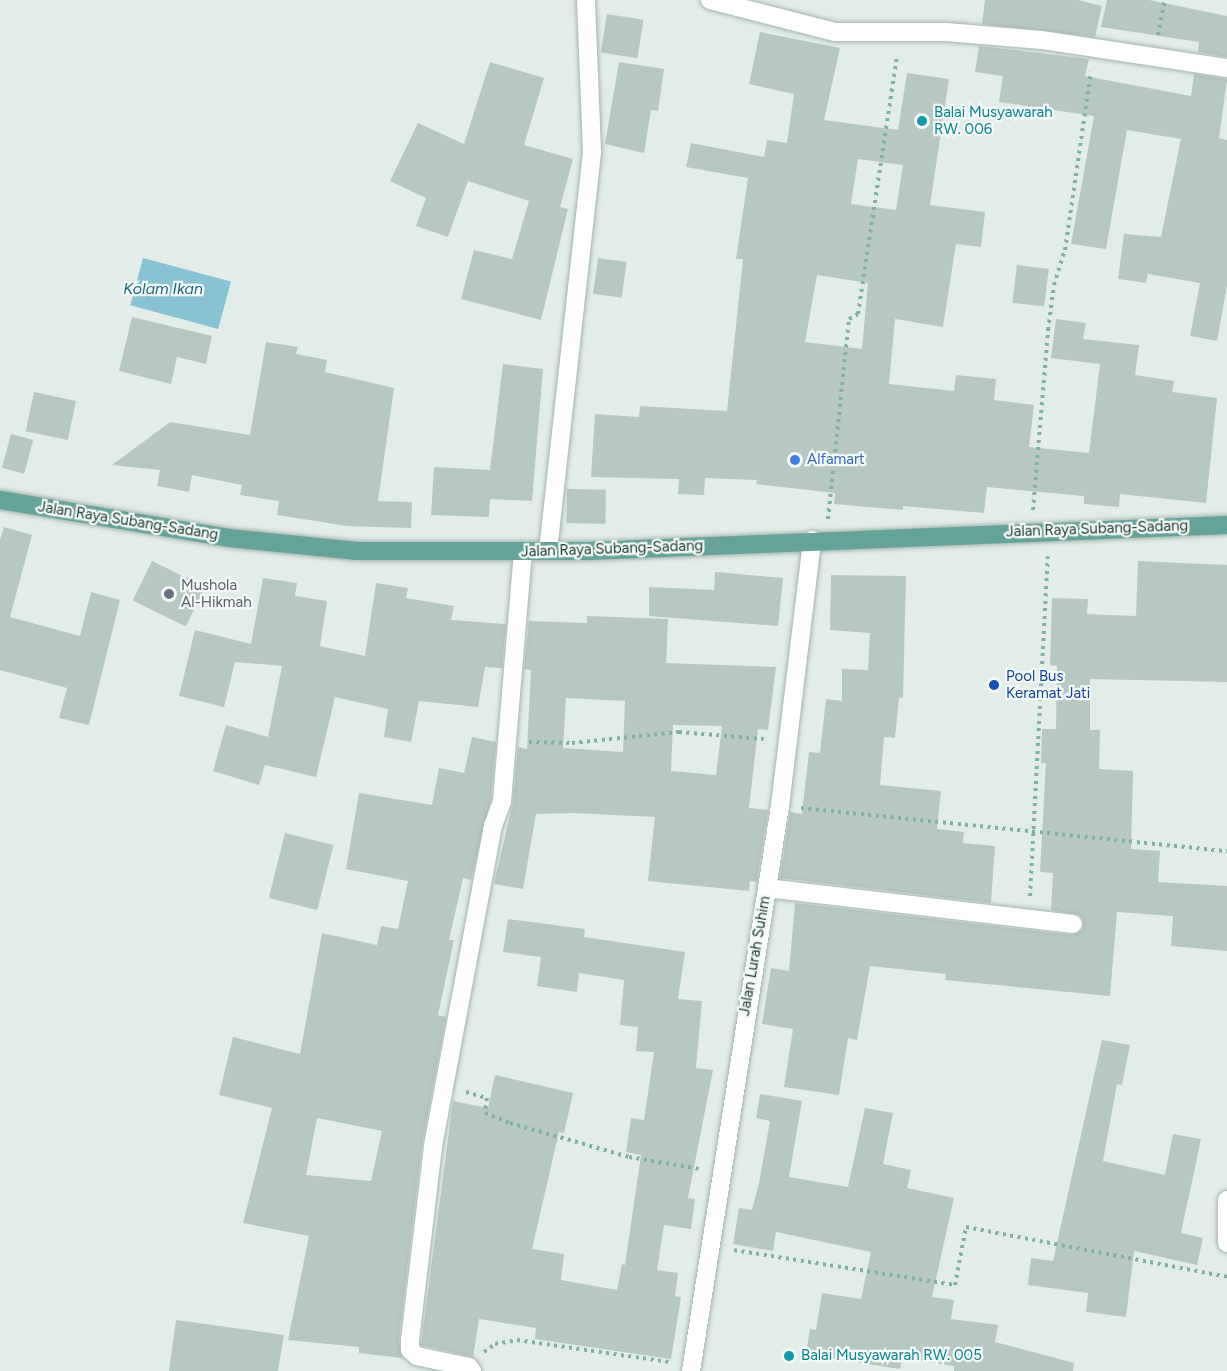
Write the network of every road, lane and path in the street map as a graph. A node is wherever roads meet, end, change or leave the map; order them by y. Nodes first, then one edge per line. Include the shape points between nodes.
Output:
1 (586, 0) edge
2 (711, 0) edge
3 (1165, 0) edge
4 (903, 32) junction
5 (1095, 48) junction
6 (1154, 57) junction
7 (1227, 68) edge
8 (0, 500) edge
9 (1227, 525) edge
10 (1040, 531) junction
11 (819, 540) junction
12 (548, 551) junction
13 (523, 552) junction
14 (510, 741) junction
15 (788, 742) junction
16 (780, 806) junction
17 (1033, 833) junction
18 (1227, 851) edge
19 (767, 888) junction
20 (1029, 918) junction
21 (1073, 924) dead end
22 (445, 1086) junction
23 (721, 1173) junction
24 (1227, 1200) edge
25 (1227, 1243) edge
26 (710, 1246) junction
27 (1227, 1277) edge
28 (476, 1365) edge
29 (691, 1368) edge

1 - 12 street via 592,151
2 - 4 street via 836,32
3 - 6 path
4 - 5 street via 1010,37
4 - 11 path via 858,314 849,319
5 - 6 street
5 - 10 path via 1065,250 1054,285 1048,330
6 - 7 street
8 - 13 main road, Jalan Raya Subang-Sadang via 229,538 357,551
9 - 10 main road, Jalan Raya Subang-Sadang
10 - 11 main road, Jalan Raya Subang-Sadang
10 - 17 path
11 - 12 main road, Jalan Raya Subang-Sadang
11 - 15 street, Jalan Lurah Suhim
12 - 13 main road, Jalan Raya Subang-Sadang
13 - 14 street
14 - 15 path via 572,743 679,732
14 - 22 street via 502,801 493,826
15 - 16 street, Jalan Lurah Suhim
16 - 17 path
16 - 19 street, Jalan Lurah Suhim
17 - 18 path
17 - 20 path
19 - 20 street
19 - 23 street, Jalan Lurah Suhim
20 - 21 street
22 - 23 path via 487,1098 485,1113 510,1123 629,1157
22 - 28 street via 427,1192 410,1350 417,1356 469,1367
23 - 26 street, Jalan Lurah Suhim
24 - 25 street
26 - 27 path via 955,1285 966,1227
26 - 29 street, Jalan Lurah Suhim
28 - 29 path via 495,1344 518,1340

